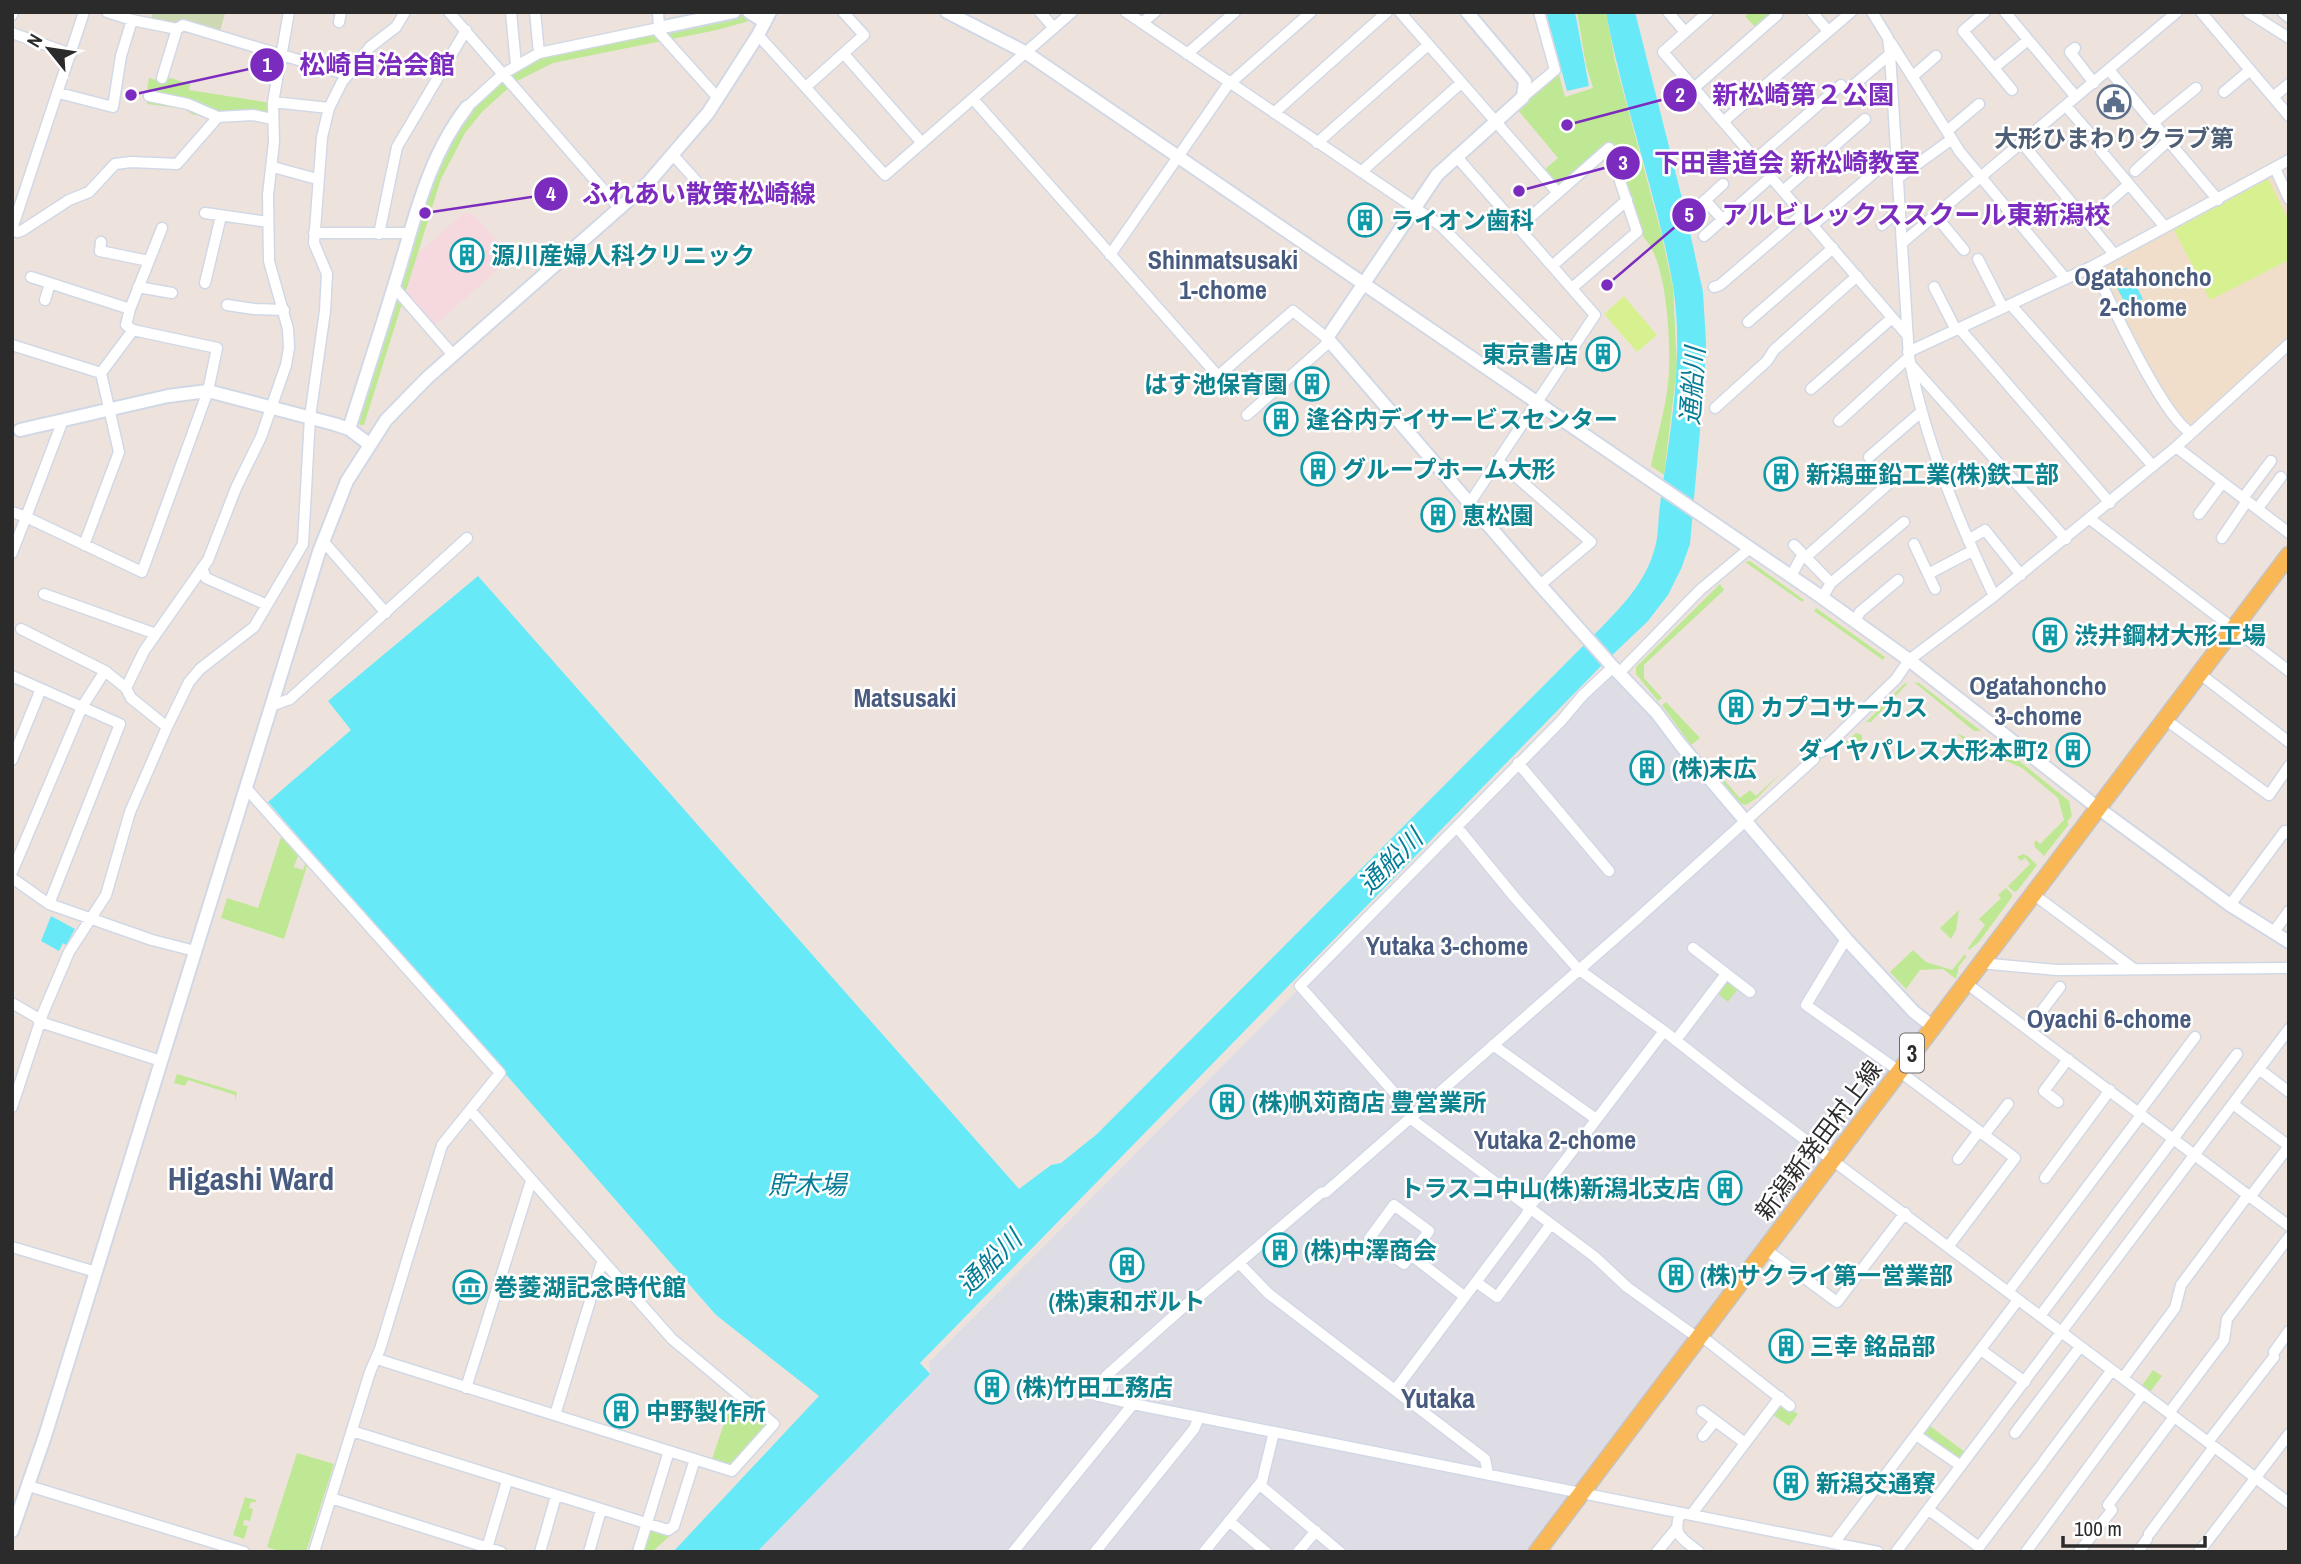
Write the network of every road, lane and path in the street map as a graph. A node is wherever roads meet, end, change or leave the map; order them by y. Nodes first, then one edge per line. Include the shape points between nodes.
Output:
1 (84, 12) edge
2 (107, 12) edge
3 (289, 12) edge
4 (405, 12) edge
5 (449, 12) edge
6 (511, 12) edge
7 (535, 12) edge
8 (658, 12) edge
9 (734, 12) edge
10 (750, 12) edge
11 (843, 12) edge
12 (947, 12) edge
13 (1040, 12) edge
14 (1072, 12) edge
15 (1126, 12) edge
16 (1155, 12) edge
17 (1234, 12) edge
18 (1311, 12) edge
19 (1387, 12) edge
20 (1400, 12) edge
21 (1466, 12) edge
22 (1539, 12) edge
23 (1668, 12) edge
24 (1708, 12) edge
25 (1774, 12) edge
26 (1812, 12) edge
27 (1851, 12) edge
28 (1872, 12) edge
29 (1985, 12) edge
30 (2178, 12) edge
31 (2201, 12) edge
32 (2248, 12) edge
33 (2284, 12) edge
34 (2007, 13) edge
35 (2289, 16) edge
36 (768, 17) edge
37 (132, 20) junction
38 (1142, 23) junction
39 (1054, 28) junction
40 (177, 29) junction
41 (658, 29) junction
42 (466, 30) junction
43 (1828, 31) junction
44 (1685, 32) junction
45 (12, 33) edge
46 (758, 35) junction
47 (1888, 38) junction
48 (2289, 38) edge
49 (2028, 40) junction
50 (1428, 45) junction
51 (2075, 48) dead end
52 (1025, 52) junction
53 (282, 53) junction
54 (539, 53) junction
55 (71, 54) junction
56 (844, 54) junction
57 (1187, 54) junction
58 (1890, 54) junction
59 (1936, 56) dead end
60 (516, 65) junction
61 (1994, 68) junction
62 (2109, 70) junction
63 (2250, 70) junction
64 (503, 74) junction
65 (348, 75) junction
66 (1912, 77) junction
67 (162, 78) dead end
68 (1461, 83) junction
69 (2094, 83) junction
70 (1230, 84) junction
71 (2289, 84) edge
72 (807, 86) junction
73 (1694, 88) junction
74 (2196, 88) dead end
75 (2011, 90) dead end
76 (2224, 92) dead end
77 (59, 93) junction
78 (149, 96) dead end
79 (1523, 97) junction
80 (2076, 97) junction
81 (2273, 97) junction
82 (718, 98) junction
83 (973, 99) junction
84 (272, 102) junction
85 (1979, 104) dead end
86 (2066, 106) junction
87 (467, 107) joint
88 (329, 108) junction
89 (1274, 113) junction
90 (2289, 116) edge
91 (218, 117) junction
92 (272, 119) junction
93 (1865, 119) dead end
94 (1724, 121) junction
95 (1496, 122) junction
96 (2154, 122) junction
97 (1949, 135) junction
98 (2169, 140) junction
99 (922, 143) junction
100 (1317, 143) junction
101 (2022, 143) junction
102 (1897, 153) junction
103 (673, 155) junction
104 (1456, 156) junction
105 (1178, 157) junction
106 (1756, 159) junction
107 (2289, 160) edge
108 (273, 167) junction
109 (2275, 169) junction
110 (2135, 171) dead end
111 (1361, 172) junction
112 (1771, 177) junction
113 (1982, 177) junction
114 (1898, 178) junction
115 (317, 179) junction
116 (1723, 184) dead end
117 (2128, 186) junction
118 (1783, 191) junction
119 (1558, 193) junction
120 (709, 195) dead end
121 (2289, 199) edge
122 (1627, 200) junction
123 (2218, 200) junction
124 (1414, 208) junction
125 (620, 209) junction
126 (1900, 209) junction
127 (205, 214) dead end
128 (1803, 214) junction
129 (1935, 215) junction
130 (221, 216) junction
131 (1723, 220) junction
132 (2087, 221) junction
133 (268, 222) junction
134 (1882, 225) dead end
135 (1813, 226) junction
136 (1519, 227) junction
137 (2165, 227) junction
138 (162, 228) dead end
139 (12, 230) edge
140 (314, 233) junction
141 (410, 233) junction
142 (379, 234) junction
143 (1704, 236) dead end
144 (102, 242) dead end
145 (1902, 243) junction
146 (1833, 248) junction
147 (1964, 250) dead end
148 (2114, 254) junction
149 (1110, 255) junction
150 (1978, 259) dead end
151 (149, 261) junction
152 (1552, 266) junction
153 (2093, 266) junction
154 (1857, 276) junction
155 (32, 277) dead end
156 (2065, 278) junction
157 (50, 283) junction
158 (205, 283) dead end
159 (1364, 283) junction
160 (138, 287) junction
161 (394, 287) junction
162 (1714, 287) dead end
163 (1934, 287) dead end
164 (1572, 288) junction
165 (172, 293) dead end
166 (45, 300) dead end
167 (227, 305) dead end
168 (2007, 306) junction
169 (130, 309) junction
170 (284, 310) junction
171 (1892, 318) junction
172 (1748, 322) dead end
173 (1957, 329) junction
174 (133, 330) junction
175 (1908, 336) junction
176 (1328, 340) junction
177 (2289, 344) edge
178 (12, 345) edge
179 (453, 355) junction
180 (1569, 355) junction
181 (1909, 358) junction
182 (101, 373) junction
183 (1811, 389) dead end
184 (208, 391) junction
185 (1537, 402) junction
186 (273, 406) junction
187 (1715, 408) dead end
188 (108, 410) junction
189 (1921, 411) junction
190 (1247, 415) dead end
191 (310, 417) junction
192 (63, 420) junction
193 (1839, 421) dead end
194 (349, 429) junction
195 (16, 430) edge
196 (2191, 433) junction
197 (369, 444) junction
198 (2176, 447) junction
199 (1870, 457) dead end
200 (1498, 461) junction
201 (2271, 461) dead end
202 (2153, 466) junction
203 (2281, 477) dead end
204 (2222, 483) junction
205 (1887, 485) dead end
206 (2245, 500) junction
207 (2110, 503) junction
208 (1469, 504) junction
209 (2258, 508) junction
210 (12, 512) edge
211 (2199, 514) dead end
212 (26, 517) junction
213 (2090, 519) junction
214 (1904, 522) dead end
215 (2289, 533) edge
216 (467, 538) dead end
217 (2222, 538) dead end
218 (2066, 539) junction
219 (1968, 540) junction
220 (303, 544) junction
221 (1914, 544) dead end
222 (84, 545) junction
223 (1794, 545) dead end
224 (321, 547) junction
225 (1750, 548) junction
226 (1972, 551) junction
227 (12, 552) edge
228 (2289, 555) edge
229 (1805, 556) junction
230 (202, 568) junction
231 (1928, 574) junction
232 (2021, 575) junction
233 (1791, 576) junction
234 (1898, 580) dead end
235 (1831, 583) junction
236 (1540, 586) junction
237 (1935, 589) dead end
238 (44, 594) dead end
239 (1994, 596) junction
240 (1822, 598) junction
241 (267, 605) junction
242 (386, 613) junction
243 (1855, 621) junction
244 (2234, 628) junction
245 (21, 629) dead end
246 (156, 634) junction
247 (1909, 660) junction
248 (1615, 668) junction
249 (105, 671) junction
250 (2289, 671) edge
251 (2200, 674) junction
252 (12, 676) edge
253 (126, 688) junction
254 (41, 689) junction
255 (271, 706) junction
256 (82, 707) junction
257 (2166, 720) junction
258 (167, 727) junction
259 (2289, 742) edge
260 (12, 760) edge
261 (1518, 763) junction
262 (2289, 766) edge
263 (246, 788) junction
264 (2098, 808) junction
265 (1747, 821) junction
266 (1457, 827) junction
267 (2289, 834) edge
268 (12, 872) edge
269 (1609, 872) dead end
270 (12, 878) edge
271 (2033, 894) junction
272 (48, 904) junction
273 (2230, 905) junction
274 (2289, 911) edge
275 (90, 920) junction
276 (2273, 933) junction
277 (1846, 939) junction
278 (2289, 942) edge
279 (1693, 948) dead end
280 (195, 951) junction
281 (1980, 963) junction
282 (2289, 968) edge
283 (1578, 969) junction
284 (2135, 970) junction
285 (1726, 974) junction
286 (1966, 983) junction
287 (2060, 987) dead end
288 (1750, 992) dead end
289 (12, 1003) edge
290 (40, 1022) junction
291 (1932, 1026) junction
292 (2028, 1029) junction
293 (1664, 1031) junction
294 (2287, 1035) edge
295 (2195, 1037) dead end
296 (1676, 1040) junction
297 (1493, 1045) junction
298 (2237, 1054) dead end
299 (2068, 1059) junction
300 (161, 1061) junction
301 (2259, 1069) junction
302 (1899, 1070) junction
303 (2110, 1090) junction
304 (2289, 1091) edge
305 (2058, 1102) dead end
306 (2008, 1104) dead end
307 (2233, 1104) junction
308 (12, 1107) edge
309 (470, 1111) junction
310 (2141, 1113) junction
311 (1411, 1116) junction
312 (1597, 1119) junction
313 (1982, 1133) junction
314 (2174, 1139) junction
315 (2289, 1146) edge
316 (2194, 1155) junction
317 (1832, 1159) junction
318 (1958, 1159) dead end
319 (2045, 1178) dead end
320 (531, 1181) junction
321 (2249, 1196) junction
322 (1528, 1209) junction
323 (1905, 1213) junction
324 (1551, 1224) junction
325 (2289, 1226) edge
326 (2289, 1237) edge
327 (12, 1247) edge
328 (1948, 1247) junction
329 (1765, 1249) junction
330 (1411, 1255) junction
331 (602, 1262) junction
332 (1239, 1264) junction
333 (96, 1272) junction
334 (1476, 1282) junction
335 (2008, 1292) junction
336 (1465, 1297) junction
337 (2018, 1300) junction
338 (2040, 1316) junction
339 (2289, 1331) edge
340 (2062, 1333) junction
341 (1699, 1337) junction
342 (2080, 1347) junction
343 (1981, 1350) junction
344 (377, 1359) junction
345 (2112, 1370) junction
346 (2123, 1378) junction
347 (2025, 1381) junction
348 (466, 1388) junction
349 (1395, 1390) junction
350 (2143, 1393) junction
351 (1780, 1397) junction
352 (1133, 1404) junction
353 (1790, 1406) dead end
354 (1702, 1411) dead end
355 (555, 1415) junction
356 (2172, 1415) junction
357 (1199, 1417) junction
358 (1715, 1420) junction
359 (352, 1431) junction
360 (1274, 1432) junction
361 (2015, 1433) dead end
362 (2289, 1434) edge
363 (1916, 1435) junction
364 (1703, 1436) dead end
365 (1745, 1443) junction
366 (2211, 1444) junction
367 (669, 1451) junction
368 (695, 1459) junction
369 (1961, 1466) junction
370 (1488, 1474) junction
371 (2256, 1478) junction
372 (508, 1480) junction
373 (1259, 1485) junction
374 (29, 1486) junction
375 (1582, 1493) junction
376 (556, 1496) junction
377 (331, 1498) junction
378 (2289, 1503) edge
379 (601, 1510) junction
380 (1929, 1510) junction
381 (16, 1513) edge
382 (1686, 1514) junction
383 (1229, 1521) junction
384 (647, 1523) junction
385 (1676, 1529) junction
386 (12, 1531) edge
387 (1316, 1531) junction
388 (469, 1547) edge
389 (1838, 1547) edge
390 (487, 1548) junction
391 (244, 1552) edge
392 (314, 1552) edge
393 (501, 1552) edge
394 (540, 1552) edge
395 (589, 1552) edge
396 (638, 1552) edge
397 (1013, 1552) edge
398 (1095, 1552) edge
399 (1204, 1552) edge
400 (1266, 1552) edge
401 (1298, 1552) edge
402 (1340, 1552) edge
403 (1537, 1552) edge
404 (1657, 1552) edge
405 (1699, 1552) edge
406 (1878, 1552) edge
407 (1896, 1552) edge
408 (2026, 1552) edge
409 (2080, 1552) edge
410 (2138, 1552) edge
411 (2199, 1552) edge

1 - 55 street
2 - 37 street
3 - 53 street
4 - 65 street
5 - 42 street
6 - 60 street
7 - 54 street
8 - 41 street
9 - 41 street
10 - 36 street
11 - 56 street via 864,35
12 - 52 street
13 - 39 street
14 - 39 street
15 - 38 street
16 - 38 street
17 - 57 street
18 - 70 street
19 - 89 street
20 - 50 street
21 - 79 street via 1525,80
22 - 79 street via 1555,70
23 - 44 street
24 - 44 street
25 - 73 street via 1776,15
26 - 43 street
27 - 43 street
28 - 47 street
29 - 61 street via 1963,31
30 - 62 street
31 - 63 street
32 - 48 street
33 - 35 street
34 - 49 street
36 - 46 street
37 - 40 street
37 - 77 street via 113,107
38 - 57 street
39 - 52 street
40 - 53 street via 183,25
40 - 67 street
41 - 54 street
41 - 82 street
42 - 64 street
42 - 142 street via 397,147
43 - 94 street
44 - 73 street via 1663,52
45 - 55 street
46 - 72 street
46 - 82 street
47 - 58 street
47 - 66 street
49 - 61 street
49 - 80 street
50 - 68 street
50 - 100 street
51 - 69 street via 2070,52
52 - 83 street
52 - 105 street
53 - 65 street
53 - 84 street
54 - 60 street
55 - 77 street
56 - 72 street
56 - 99 street
57 - 70 street
58 - 102 street
58 - 106 street
59 - 66 street
60 - 64 street
61 - 75 street
62 - 69 street
62 - 96 street
63 - 76 street
63 - 81 street
64 - 87 street
64 - 125 street
65 - 88 street
66 - 97 street
68 - 95 street
68 - 111 street
69 - 80 street
70 - 89 street
70 - 105 street
71 - 81 street
72 - 99 street via 885,175
73 - 94 street
74 - 96 street
77 - 139 street
78 - 91 street via 188,104
79 - 95 street
80 - 86 street
81 - 90 street
82 - 103 street
83 - 99 street
83 - 149 street
84 - 88 street
84 - 92 street
85 - 97 street
86 - 101 street
86 - 117 street
87 - 141 street via 441,145
88 - 115 street
89 - 100 street
91 - 92 street
91 - 139 street via 177,164 115,164 89,192 23,230
92 - 108 street
93 - 118 street
94 - 106 street
95 - 104 street
95 - 119 street
96 - 98 street
97 - 113 street
97 - 114 street
98 - 110 street
98 - 123 street
100 - 111 street
101 - 113 street
101 - 132 street
102 - 114 street
102 - 135 street
103 - 120 street
103 - 125 street
104 - 124 street
104 - 136 street
105 - 149 street
105 - 159 street
106 - 112 street
107 - 109 street
108 - 115 street
108 - 133 street
109 - 121 street
109 - 123 street
111 - 124 street
112 - 118 street
112 - 131 street
113 - 129 street
113 - 156 street
114 - 126 street
115 - 140 street
116 - 131 street via 1702,204
117 - 132 street
117 - 137 street
118 - 128 street
119 - 122 street via 1609,148
119 - 136 street
122 - 152 street
122 - 164 street via 1637,232
123 - 137 street
124 - 159 street
124 - 180 street via 1440,225
125 - 179 street
126 - 134 street
126 - 145 street
127 - 130 street
128 - 135 street
128 - 162 street
129 - 145 street
129 - 147 street
130 - 133 street
130 - 158 street
131 - 143 street
132 - 148 street
133 - 170 street via 270,261
135 - 146 street
136 - 152 street
137 - 148 street
138 - 151 street
140 - 142 street
140 - 191 street via 327,274
141 - 142 street
141 - 161 street
144 - 151 street via 100,251
145 - 175 street
146 - 154 street
146 - 172 street
148 - 153 street
149 - 176 street via 1218,376 1293,311
150 - 168 street
151 - 160 street
152 - 164 street
153 - 156 street
153 - 196 street via 2160,393
154 - 171 street
154 - 187 street
155 - 157 street
156 - 168 street
157 - 166 street
157 - 169 street
159 - 176 street
159 - 185 street
160 - 165 street
160 - 169 street
161 - 179 street
161 - 194 street
163 - 173 street
164 - 180 street via 1595,315
167 - 170 street
168 - 173 street
168 - 202 street
169 - 174 street via 126,325
170 - 186 street via 289,348
171 - 175 street
171 - 183 street
173 - 181 street
173 - 207 street
174 - 182 street
174 - 184 street via 217,348
175 - 181 street
176 - 190 street
176 - 208 street
177 - 196 street
178 - 182 street
179 - 197 street via 403,401
180 - 185 street
181 - 189 street
181 - 193 street
181 - 218 street
182 - 188 street
184 - 186 street
184 - 188 street
184 - 222 street via 142,572
185 - 200 street
185 - 225 street
186 - 191 street
186 - 230 street
188 - 192 street
188 - 222 street via 119,452
189 - 199 street
189 - 219 street
191 - 194 street
191 - 220 street
192 - 195 street
192 - 212 street
194 - 197 street
196 - 198 street
197 - 224 street via 339,496
198 - 202 street
198 - 204 street
200 - 208 street
200 - 236 street via 1591,542
201 - 206 street
202 - 207 street
203 - 209 street
204 - 206 street
204 - 211 street
205 - 229 street
206 - 209 street
206 - 217 street
207 - 213 street
208 - 236 street
209 - 215 street
210 - 212 street
212 - 222 street
212 - 227 street
213 - 218 street
213 - 244 street
214 - 235 street
216 - 242 street
218 - 232 street
219 - 226 street
219 - 232 street via 1984,530
220 - 224 street
220 - 241 street
221 - 231 street
223 - 229 street
224 - 242 street
224 - 255 street
225 - 233 street
225 - 248 street
226 - 231 street
226 - 239 street
228 - 244 main road, 新潟新発田村上線 / 3
229 - 233 street
229 - 235 street
230 - 241 street via 206,578
230 - 246 street
231 - 237 street
232 - 239 street
233 - 240 street
234 - 243 street
235 - 240 street
236 - 248 street
238 - 246 street
239 - 247 street
240 - 243 street
241 - 258 street via 254,627 189,682
242 - 255 street via 290,699
243 - 247 street
244 - 250 street
244 - 251 main road, 新潟新発田村上線 / 3
245 - 249 street
246 - 253 street
247 - 264 street
247 - 265 street via 1896,679
248 - 261 street
248 - 265 street
249 - 253 street
249 - 256 street
251 - 257 main road, 新潟新発田村上線 / 3
251 - 259 street
252 - 254 street
253 - 258 street via 131,698
254 - 256 street
254 - 260 street
255 - 263 street
256 - 268 street
256 - 272 street via 120,724
257 - 262 street via 2269,795
257 - 264 main road, 新潟新発田村上線 / 3
258 - 275 street via 130,813 106,895
261 - 266 street
261 - 269 street
263 - 280 street
263 - 309 street via 500,1073
264 - 271 main road, 新潟新発田村上線 / 3
264 - 273 street
265 - 277 street
265 - 283 street
266 - 283 street
266 - 311 street via 1300,986
267 - 273 street via 2285,831
270 - 272 street
271 - 281 main road, 新潟新発田村上線 / 3
271 - 284 street
272 - 275 street
273 - 276 street
274 - 276 street
275 - 280 street
275 - 290 street via 69,952
276 - 278 street
277 - 291 street
277 - 302 street via 1806,1005
279 - 285 street
280 - 300 street
281 - 284 street via 2057,970
281 - 286 main road, 新潟新発田村上線 / 3
282 - 284 street
283 - 293 street
283 - 297 street
285 - 288 street
285 - 296 street
286 - 291 main road, 新潟新発田村上線 / 3
286 - 292 street
287 - 292 street
289 - 290 street
290 - 300 street
290 - 308 street
291 - 302 main road, 新潟新発田村上線 / 3
292 - 299 street
293 - 296 street
293 - 312 street
294 - 301 street
295 - 310 street
296 - 317 street
297 - 311 street
297 - 312 street
298 - 314 street
299 - 303 street
299 - 305 street via 2044,1091
300 - 333 street
301 - 304 street
301 - 307 street
302 - 313 street
302 - 317 main road, 新潟新発田村上線 / 3
303 - 310 street
303 - 319 street
306 - 313 street
307 - 315 street
307 - 316 street
309 - 320 street
309 - 344 street via 442,1145
310 - 314 street
310 - 335 street
311 - 322 street
311 - 332 street
312 - 322 street
313 - 318 street
313 - 328 street via 2015,1158
314 - 316 street
314 - 338 street
315 - 321 street
316 - 321 street
316 - 340 street
317 - 323 street
317 - 329 main road, 新潟新発田村上線 / 3
320 - 331 street
320 - 348 street
321 - 325 street
321 - 346 street via 2181,1285 2175,1308
322 - 324 street
322 - 334 street
323 - 328 street
323 - 329 street via 1837,1302
324 - 334 street via 1497,1297
324 - 341 street via 1627,1287
326 - 356 street via 2227,1319 2224,1340
327 - 333 street
328 - 335 street
329 - 341 main road, 新潟新発田村上線 / 3
330 - 330 street via 1404,1265 1369,1239 1394,1205 1429,1231
330 - 336 street
331 - 355 street
331 - 368 street via 672,1339 774,1424 732,1471
332 - 349 street via 1269,1294
332 - 352 street via 1106,1376 1099,1396
333 - 374 street
334 - 336 street
335 - 337 street
336 - 349 street
337 - 338 street
337 - 343 street
338 - 340 street
339 - 366 street
340 - 342 street
340 - 347 street
341 - 351 street
341 - 375 main road, 新潟新発田村上線 / 3
342 - 345 street
342 - 361 street
343 - 347 street
343 - 363 street
344 - 348 street
344 - 359 street
345 - 346 street
345 - 380 street via 1979,1547
346 - 350 street
347 - 369 street
348 - 355 street
349 - 370 street via 1485,1458
350 - 356 street
350 - 408 street
351 - 353 street
351 - 365 street
352 - 357 street
352 - 397 street
354 - 358 street
355 - 367 street
356 - 366 street
356 - 409 street
357 - 360 street
357 - 398 street
358 - 364 street
358 - 365 street
359 - 372 street
359 - 377 street
360 - 370 street
360 - 373 street
362 - 371 street
363 - 369 street
363 - 389 street
365 - 382 street
366 - 371 street
366 - 410 street
367 - 368 street
367 - 384 street
368 - 384 street via 674,1526 668,1530
369 - 380 street
370 - 375 street
371 - 378 street
371 - 411 street
372 - 376 street
372 - 390 street
373 - 383 street
373 - 387 street
374 - 381 street
374 - 391 street
375 - 382 street
375 - 403 main road, 新潟新発田村上線 / 3
376 - 379 street
376 - 394 street
377 - 388 street
377 - 392 street
379 - 384 street
379 - 395 street
380 - 407 street
381 - 386 street
382 - 385 street
382 - 389 street
383 - 399 street
383 - 400 street
384 - 396 street
385 - 404 street
385 - 405 street
387 - 401 street
387 - 402 street
388 - 390 street
389 - 406 street
390 - 393 street

